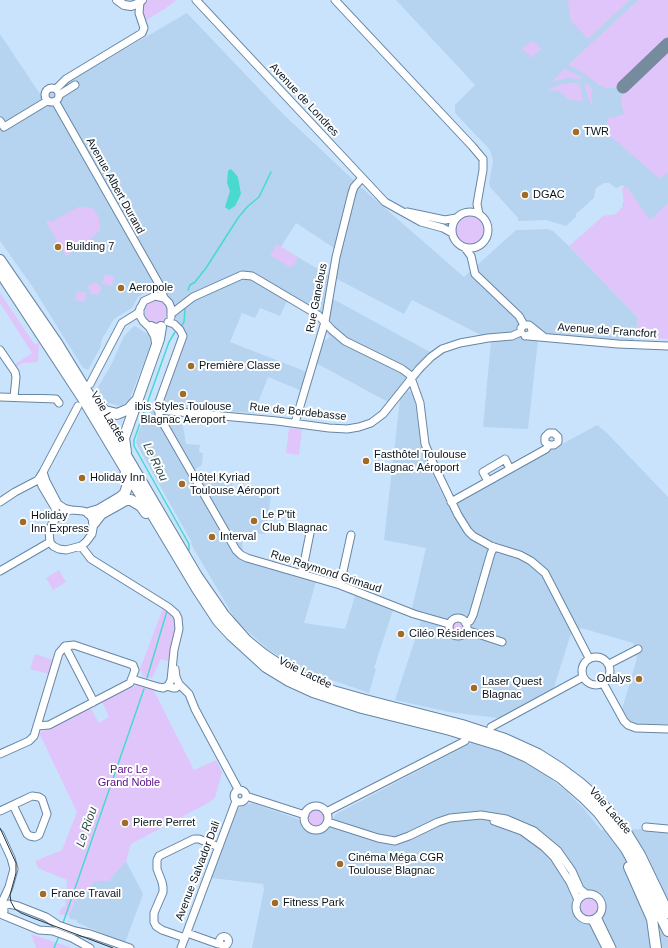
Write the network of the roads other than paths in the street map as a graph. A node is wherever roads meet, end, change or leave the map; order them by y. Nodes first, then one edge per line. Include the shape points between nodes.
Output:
1 (116, 0) edge
2 (196, 0) edge
3 (335, 0) edge
4 (339, 0) edge
5 (141, 1) edge
6 (127, 6) junction
7 (139, 15) junction
8 (360, 27) junction
9 (75, 85) dead end
10 (57, 95) junction
11 (47, 101) junction
12 (2, 124) edge
13 (362, 178) junction
14 (400, 211) junction
15 (479, 214) junction
16 (456, 218) junction
17 (452, 233) junction
18 (476, 247) junction
19 (465, 248) junction
20 (471, 256) junction
21 (0, 260) edge
22 (0, 272) edge
23 (156, 281) junction
24 (151, 297) junction
25 (190, 299) junction
26 (167, 301) junction
27 (140, 308) junction
28 (171, 314) junction
29 (325, 322) junction
30 (156, 324) junction
31 (524, 325) junction
32 (531, 327) junction
33 (119, 329) junction
34 (524, 334) junction
35 (545, 337) junction
36 (668, 346) edge
37 (0, 350) edge
38 (411, 379) junction
39 (88, 388) junction
40 (140, 393) junction
41 (0, 397) edge
42 (14, 397) junction
43 (59, 403) dead end
44 (78, 406) dead end
45 (158, 410) junction
46 (295, 423) junction
47 (549, 445) dead end
48 (111, 446) junction
49 (127, 458) junction
50 (510, 469) junction
51 (42, 474) junction
52 (488, 481) junction
53 (42, 486) junction
54 (10, 496) junction
55 (0, 497) edge
56 (0, 502) edge
57 (451, 502) junction
58 (72, 510) junction
59 (89, 513) junction
60 (56, 518) junction
61 (94, 523) junction
62 (310, 528) dead end
63 (351, 535) dead end
64 (50, 542) junction
65 (81, 546) junction
66 (494, 547) junction
67 (177, 557) junction
68 (0, 571) edge
69 (302, 573) junction
70 (340, 585) junction
71 (465, 622) junction
72 (449, 624) junction
73 (466, 630) junction
74 (502, 642) dead end
75 (65, 646) junction
76 (638, 648) dead end
77 (589, 658) junction
78 (609, 664) junction
79 (583, 677) junction
80 (132, 679) junction
81 (603, 683) junction
82 (174, 684) junction
83 (94, 702) junction
84 (37, 726) junction
85 (491, 727) dead end
86 (668, 729) edge
87 (465, 740) dead end
88 (0, 754) edge
89 (549, 770) junction
90 (238, 789) junction
91 (246, 796) junction
92 (236, 801) junction
93 (13, 805) junction
94 (0, 811) edge
95 (326, 812) junction
96 (305, 815) junction
97 (328, 822) junction
98 (517, 822) junction
99 (503, 824) junction
100 (646, 827) dead end
101 (0, 828) edge
102 (668, 829) edge
103 (0, 834) edge
104 (378, 838) junction
105 (533, 838) junction
106 (543, 838) junction
107 (219, 847) junction
108 (648, 871) junction
109 (586, 894) junction
110 (668, 896) edge
111 (578, 900) junction
112 (12, 904) junction
113 (2, 907) edge
114 (668, 913) edge
115 (3, 915) edge
116 (594, 919) junction
117 (668, 931) edge
118 (186, 935) junction
119 (654, 936) junction
120 (220, 943) dead end
121 (90, 948) edge
122 (130, 948) edge
123 (181, 948) edge
124 (606, 948) edge
125 (612, 948) edge
126 (651, 948) edge
127 (656, 948) edge

1 - 6 main road
2 - 13 street, Avenue de Londres
3 - 8 street
4 - 8 street via 358,20
5 - 6 main road via 134,6
5 - 7 street
6 - 7 street
7 - 10 street via 144,28 139,36 62,82
8 - 15 street via 483,159 477,204
9 - 10 street
10 - 11 street via 51,102
10 - 11 street via 50,88 46,91
10 - 23 street, Avenue Albert Durand
11 - 12 street
13 - 14 street, Avenue de Londres via 385,202
13 - 29 street, Rue Ganelous via 354,188 346,215
14 - 16 street, Avenue de Londres via 445,220
14 - 17 street, Avenue de Londres
15 - 16 street via 471,211
15 - 18 street via 485,219 489,229 486,240
16 - 17 street
17 - 19 street via 455,242
18 - 19 street
18 - 20 street
19 - 20 street
20 - 31 street via 475,274 519,316
21 - 39 highway, Voie Lactée
22 - 48 highway, Voie Lactée
23 - 24 street via 156,288
23 - 26 street, Avenue Albert Durand
24 - 26 street via 159,296
24 - 27 street via 144,300
25 - 26 street
25 - 28 street
25 - 29 street via 242,275 252,276 318,314
26 - 28 street
27 - 30 street via 140,316
27 - 33 street via 138,313 122,323
28 - 30 street
29 - 38 street via 346,341 402,369
29 - 46 street, Rue Ganelous
30 - 33 street via 132,321
30 - 40 highway via 157,343
30 - 45 street via 178,328 182,339
31 - 32 street
31 - 34 street via 521,328
32 - 34 street via 532,332
32 - 35 street, Avenue de Francfort
33 - 39 street
34 - 35 street, Avenue de Francfort
34 - 38 street, Rue de Bordebasse via 488,338 448,347 431,357
35 - 36 street, Avenue de Francfort
37 - 42 street via 15,372
38 - 46 street, Rue de Bordebasse via 383,414 365,426 341,429
38 - 57 street via 420,403 425,444
39 - 40 highway via 98,405 105,411 117,414 129,409
39 - 49 highway, Voie Lactée
40 - 49 highway via 124,438
41 - 42 street
42 - 43 street via 56,398
44 - 51 street
45 - 46 street, Rue de Bordebasse
45 - 69 street, Rue Raymond Grimaud via 160,419 236,550 248,558
47 - 50 street
48 - 59 highway via 128,484 127,489 121,497
48 - 67 highway, Voie Lactée
49 - 108 highway, Voie Lactée via 213,600 235,627 263,654 296,676 333,691 479,730 538,754 580,782 600,801 627,834
50 - 52 street
50 - 52 street via 505,459 483,472
51 - 53 street
51 - 54 street via 38,480
51 - 55 street
51 - 58 street via 51,494 61,506
52 - 57 street
53 - 54 street via 35,485
53 - 60 street via 55,508
54 - 56 street
57 - 66 street via 471,534
58 - 59 street
58 - 60 street
59 - 61 street
60 - 64 street via 49,531
61 - 65 street via 92,534
61 - 67 highway via 101,514 122,501 131,500 141,506
62 - 69 street
63 - 70 street
64 - 65 street via 53,546 66,550
64 - 68 street
65 - 82 street via 90,559 174,610 179,629 174,657
66 - 71 street via 472,616 470,621
66 - 77 street via 520,555 545,573
67 - 89 highway, Voie Lactée via 208,606 231,635 266,667 289,681 332,699 483,739
69 - 70 street, Rue Raymond Grimaud
70 - 72 street, Rue Raymond Grimaud via 414,614
71 - 72 street via 457,618
71 - 73 street
72 - 73 street via 450,632 454,635 459,636
73 - 74 street
75 - 80 street via 74,645 132,664 135,670
75 - 83 street
75 - 84 street via 59,653
76 - 78 street
77 - 78 street via 600,657
77 - 79 street via 582,666
78 - 81 street via 610,675
79 - 81 street via 592,684
79 - 85 street
80 - 82 street via 158,688
80 - 83 street via 130,683
81 - 86 street via 628,725 636,728
82 - 90 street via 189,694
83 - 84 street via 49,725
84 - 88 street via 34,736 28,741
87 - 95 street
89 - 117 highway, Voie Lactée via 584,798 626,848
89 - 119 highway via 549,774 590,811 615,844 646,903 652,919
90 - 91 street via 244,791
90 - 92 street via 233,795
91 - 92 street via 242,801
91 - 96 street
92 - 107 street, Avenue Salvador Dali
93 - 93 street via 27,834 35,837 39,835 47,814 42,799 32,796
93 - 94 street
95 - 96 street via 321,807 314,807
95 - 97 street
96 - 97 street via 306,823 312,829 321,829
97 - 104 street
98 - 99 street via 516,825
98 - 104 street via 491,816 465,816 438,822 400,839 391,841
98 - 106 street
99 - 104 street via 479,819 460,820 436,826 397,843 387,843
99 - 105 street
100 - 102 street
101 - 112 street via 16,867 10,894
103 - 113 street via 14,869
105 - 106 street
105 - 111 street via 554,857
106 - 109 street via 564,858 580,889
107 - 118 street, Avenue Salvador Dali
107 - 118 street via 194,839 159,856 157,860 163,892 154,913 154,922 162,930
108 - 110 highway via 652,872
108 - 114 highway, Voie Lactée
109 - 111 street
109 - 116 street via 596,896 601,902 602,908
111 - 116 street via 576,908 579,916 583,919
112 - 113 street
112 - 122 street via 46,917 58,925
113 - 115 street
115 - 121 street via 41,931 53,930
116 - 124 street
116 - 125 street
118 - 120 street
118 - 123 street, Avenue Salvador Dali
119 - 126 highway
119 - 127 highway

